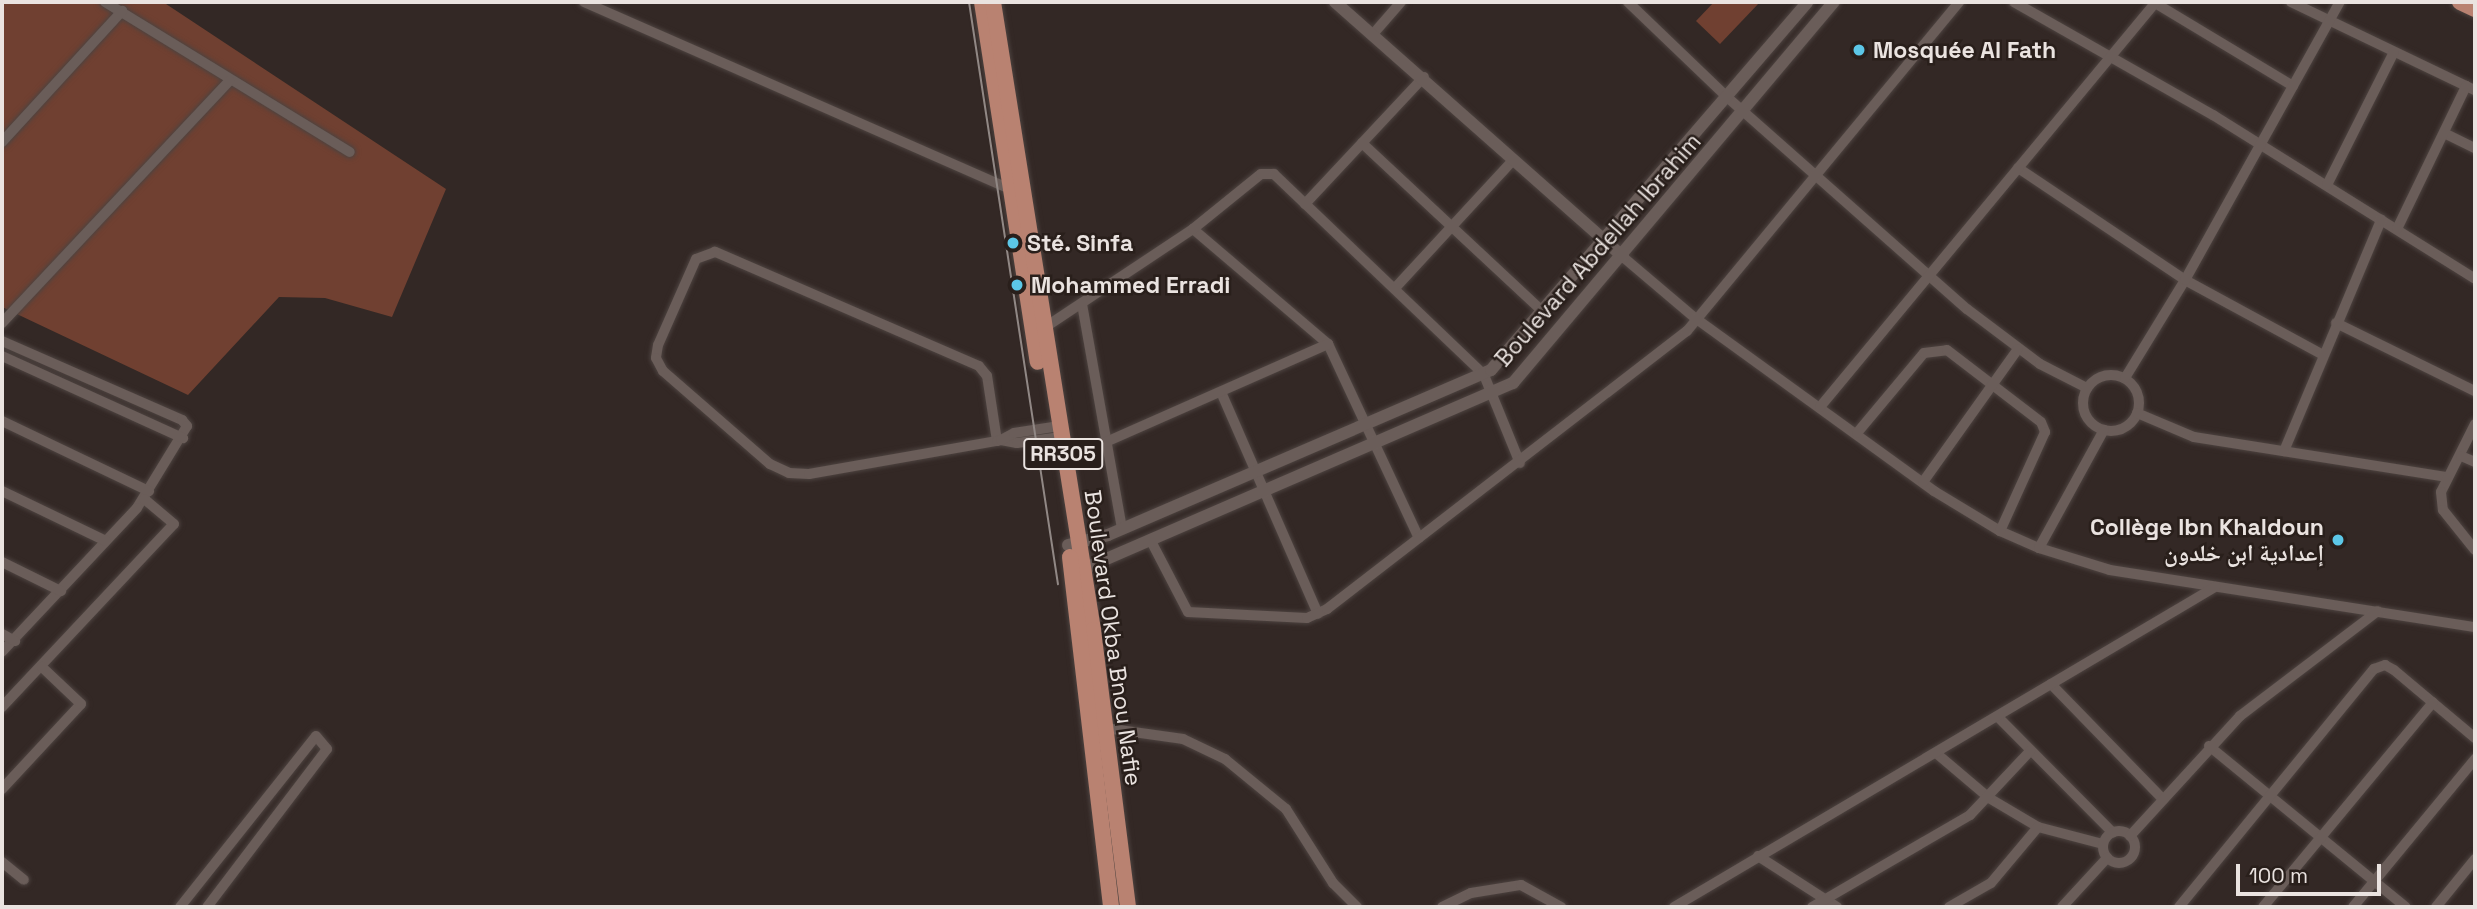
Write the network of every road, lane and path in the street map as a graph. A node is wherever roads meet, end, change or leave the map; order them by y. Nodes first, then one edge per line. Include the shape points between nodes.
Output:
1 (105, 2) edge
2 (584, 2) edge
3 (982, 2) edge
4 (993, 2) edge
5 (1335, 2) edge
6 (1401, 2) edge
7 (1628, 2) edge
8 (1807, 2) edge
9 (1834, 2) edge
10 (1959, 2) edge
11 (2014, 2) edge
12 (2155, 2) edge
13 (2291, 2) edge
14 (2340, 2) edge
15 (2460, 2) edge
16 (2475, 9) edge
17 (121, 11) junction
18 (2329, 20) junction
19 (1374, 33) junction
20 (2394, 52) junction
21 (2109, 57) junction
22 (1424, 77) junction
23 (229, 81) junction
24 (2293, 86) junction
25 (2471, 88) edge
26 (1727, 97) junction
27 (1744, 112) junction
28 (2444, 133) junction
29 (2, 142) edge
30 (1363, 143) junction
31 (2261, 145) junction
32 (2475, 148) edge
33 (350, 152) dead end
34 (1513, 160) junction
35 (2018, 168) junction
36 (1815, 175) junction
37 (2327, 185) junction
38 (1016, 192) junction
39 (1304, 204) junction
40 (2381, 220) junction
41 (1452, 228) junction
42 (1193, 229) junction
43 (2397, 229) junction
44 (1604, 240) junction
45 (1623, 257) junction
46 (1929, 276) junction
47 (2475, 279) edge
48 (2185, 280) junction
49 (1396, 287) junction
50 (1082, 304) junction
51 (1543, 312) junction
52 (1695, 318) junction
53 (2, 323) edge
54 (2336, 323) junction
55 (1044, 328) junction
56 (2, 341) edge
57 (1328, 344) junction
58 (2018, 349) junction
59 (2323, 355) junction
60 (2, 356) edge
61 (1484, 374) junction
62 (2124, 378) junction
63 (1993, 386) junction
64 (2087, 388) junction
65 (2475, 391) edge
66 (1221, 392) junction
67 (1493, 394) junction
68 (1820, 407) junction
69 (2137, 413) junction
70 (2, 421) edge
71 (2475, 424) edge
72 (1365, 425) junction
73 (2104, 430) junction
74 (1055, 432) junction
75 (1857, 433) junction
76 (183, 438) junction
77 (999, 441) junction
78 (1106, 442) junction
79 (1375, 444) junction
80 (2284, 451) junction
81 (2461, 456) junction
82 (2475, 462) edge
83 (1520, 463) junction
84 (1256, 471) junction
85 (2446, 477) junction
86 (1923, 482) junction
87 (2, 491) edge
88 (1264, 491) junction
89 (147, 495) junction
90 (1122, 529) junction
91 (2000, 531) junction
92 (1419, 538) junction
93 (106, 541) junction
94 (1151, 541) junction
95 (1073, 544) junction
96 (2039, 548) junction
97 (2475, 550) edge
98 (2, 562) edge
99 (1077, 571) junction
100 (2215, 587) junction
101 (61, 591) junction
102 (2378, 611) junction
103 (1318, 614) junction
104 (2475, 627) edge
105 (2, 634) edge
106 (15, 640) junction
107 (2, 652) edge
108 (42, 667) junction
109 (2051, 684) junction
110 (2433, 702) junction
111 (2, 707) edge
112 (1998, 717) junction
113 (1105, 728) junction
114 (2475, 738) edge
115 (2209, 746) junction
116 (2030, 751) junction
117 (1937, 753) junction
118 (2475, 759) edge
119 (2, 789) edge
120 (2270, 797) junction
121 (1989, 798) junction
122 (2163, 799) junction
123 (2038, 827) junction
124 (2113, 832) junction
125 (2130, 836) junction
126 (2320, 837) junction
127 (2103, 844) junction
128 (1758, 856) junction
129 (2107, 858) junction
130 (2475, 859) edge
131 (2, 862) edge
132 (24, 880) dead end
133 (2375, 881) junction
134 (1823, 900) junction
135 (2068, 905) edge
136 (180, 907) edge
137 (207, 907) edge
138 (1111, 907) edge
139 (1128, 907) edge
140 (1357, 907) edge
141 (1441, 907) edge
142 (1561, 907) edge
143 (1674, 907) edge
144 (1812, 907) edge
145 (1837, 907) edge
146 (1949, 907) edge
147 (2179, 907) edge
148 (2263, 907) edge
149 (2353, 907) edge
150 (2406, 907) edge
151 (2436, 907) edge

1 - 17 street
2 - 38 street
3 - 38 main road, Boulevard Okba Bnou Nafie / RR305
4 - 38 main road, Boulevard Okba Bnou Nafie / RR305
5 - 19 street
6 - 19 street
7 - 26 street
8 - 26 street, Boulevard Abdellah Ibrahim
9 - 27 street, Boulevard Abdellah Ibrahim
10 - 36 street
11 - 21 street
12 - 21 street
12 - 24 street
13 - 18 street
14 - 18 street
15 - 16 main road
17 - 23 street
17 - 29 street
18 - 20 street
18 - 24 street
19 - 22 street
20 - 25 street
20 - 37 street
21 - 31 street
21 - 35 street
22 - 30 street
22 - 34 street
23 - 33 street
23 - 53 street
24 - 31 street
25 - 28 street
26 - 27 street
26 - 44 street, Boulevard Abdellah Ibrahim
27 - 36 street
27 - 45 street, Boulevard Abdellah Ibrahim
28 - 32 street
28 - 43 street
30 - 39 street
30 - 41 street
31 - 37 street
31 - 48 street
34 - 41 street
34 - 44 street
35 - 46 street
35 - 48 street
36 - 46 street
36 - 52 street
37 - 40 street
38 - 55 main road, Boulevard Okba Bnou Nafie / RR305
38 - 74 main road, Boulevard Okba Bnou Nafie / RR305
39 - 42 street via 1274,174 1261,174
39 - 49 street
40 - 43 street
40 - 54 street
41 - 49 street
41 - 51 street
42 - 50 street
42 - 57 street
43 - 47 street
44 - 45 street
44 - 51 street, Boulevard Abdellah Ibrahim
45 - 52 street
45 - 67 street, Boulevard Abdellah Ibrahim via 1513,383
46 - 58 street
46 - 68 street
48 - 59 street
48 - 62 street
49 - 61 street
50 - 55 street
50 - 78 street
51 - 61 street, Boulevard Abdellah Ibrahim
52 - 68 street
52 - 83 street via 1650,363
54 - 59 street
54 - 65 street
55 - 74 main road, Boulevard Okba Bnou Nafie / RR305
56 - 76 street via 182,420 187,426
57 - 66 street
57 - 72 street
58 - 63 street
58 - 64 street
59 - 80 street
60 - 76 street
61 - 67 street
61 - 72 street, Boulevard Abdellah Ibrahim
62 - 64 street via 2104,376
62 - 69 street via 2137,393
63 - 75 street via 1947,349 1934,348 1924,353
63 - 86 street
63 - 91 street via 2041,422 2045,432
64 - 73 street via 2085,413
66 - 78 street
66 - 84 street
67 - 79 street, Boulevard Abdellah Ibrahim
67 - 83 street
68 - 75 street
69 - 73 street via 2117,430
69 - 80 street via 2194,438
70 - 89 street
71 - 81 street
72 - 79 street
72 - 84 street, Boulevard Abdellah Ibrahim
73 - 96 street
74 - 77 street via 1014,433
74 - 95 main road, Boulevard Okba Bnou Nafie / RR305
75 - 86 street
76 - 89 street
77 - 77 street via 987,376 979,366 715,252 696,259 656,349 663,371 771,464 789,473 808,474
78 - 90 street
79 - 88 street, Boulevard Abdellah Ibrahim
79 - 92 street
80 - 85 street
81 - 82 street
81 - 85 street
83 - 92 street
84 - 88 street
84 - 90 street, Boulevard Abdellah Ibrahim
85 - 97 street via 2441,492 2443,510
86 - 91 street
87 - 93 street
88 - 94 street, Boulevard Abdellah Ibrahim
88 - 103 street
89 - 93 street
89 - 108 street via 174,524
90 - 95 street, Boulevard Abdellah Ibrahim
91 - 96 street
92 - 103 street
93 - 101 street
94 - 99 street, Boulevard Abdellah Ibrahim
94 - 103 street via 1188,612 1307,618
95 - 99 main road, Boulevard Okba Bnou Nafie / RR305
96 - 100 street via 2085,565
98 - 101 street
99 - 113 main road, Boulevard Okba Bnou Nafie / RR305
99 - 138 main road, Boulevard Okba Bnou Nafie / RR305
100 - 102 street
100 - 109 street
101 - 106 street
102 - 104 street
102 - 115 street via 2276,687
105 - 106 street
106 - 107 street
108 - 111 street
108 - 119 street via 81,704
109 - 112 street
109 - 122 street
110 - 114 street
110 - 120 street via 2385,665 2374,669
110 - 126 street
112 - 116 street
112 - 117 street
113 - 139 main road, Boulevard Okba Bnou Nafie / RR305
113 - 140 street via 1183,739 1225,759 1286,809 1333,883
115 - 120 street
115 - 122 street
116 - 121 street
116 - 124 street
117 - 121 street
117 - 128 street
118 - 133 street
120 - 126 street
120 - 147 street
121 - 123 street
121 - 134 street via 1950,829
122 - 125 street
123 - 127 street
123 - 146 street via 1991,883
124 - 125 street
124 - 127 street
125 - 129 street via 2134,849 2130,858 2116,863
126 - 133 street
126 - 148 street
127 - 129 street
128 - 134 street
128 - 143 street
129 - 135 street
130 - 151 street
131 - 132 street
133 - 149 street
133 - 150 street
134 - 144 street
134 - 145 street
136 - 137 street via 316,736 327,749
141 - 142 street via 1471,893 1521,885

